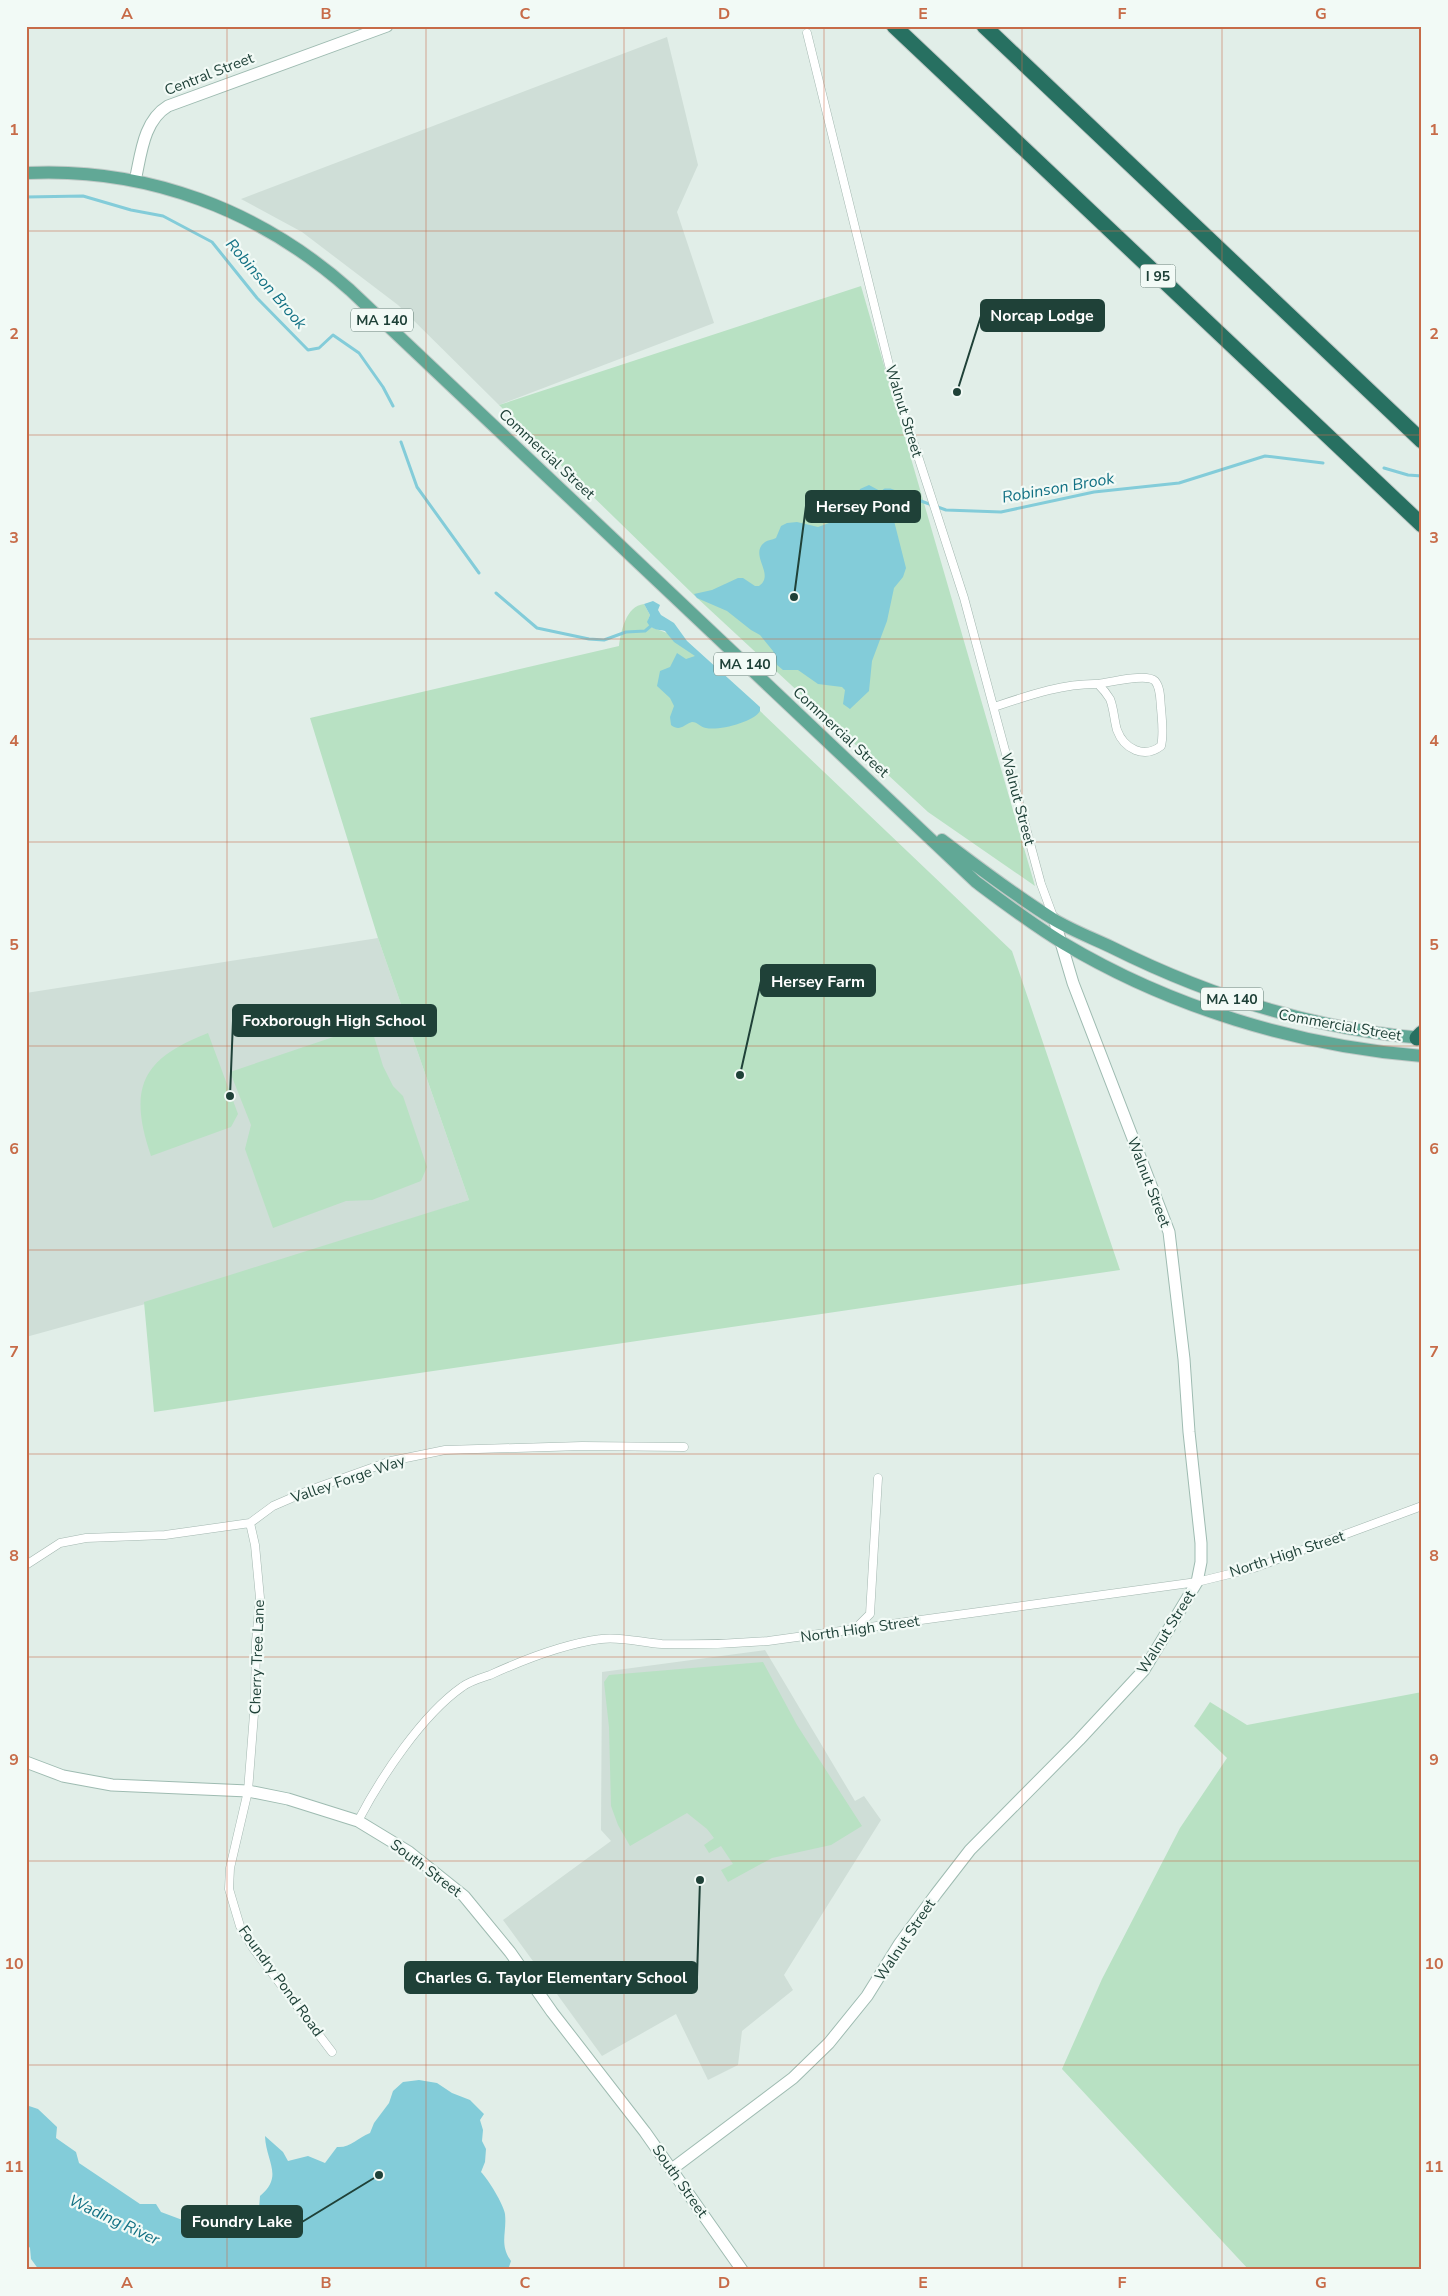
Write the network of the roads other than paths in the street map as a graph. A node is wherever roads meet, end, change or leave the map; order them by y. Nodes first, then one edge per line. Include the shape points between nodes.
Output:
1 (387, 26) edge
2 (894, 26) edge
3 (984, 26) edge
4 (807, 33) dead end
5 (26, 174) edge
6 (135, 180) junction
7 (1422, 441) edge
8 (1422, 526) edge
9 (1098, 684) junction
10 (994, 707) junction
11 (899, 809) junction
12 (1054, 919) junction
13 (1062, 943) junction
14 (1420, 1036) edge
15 (1422, 1056) edge
16 (684, 1447) dead end
17 (878, 1478) dead end
18 (1422, 1506) edge
19 (250, 1523) junction
20 (26, 1565) edge
21 (1197, 1582) junction
22 (854, 1630) junction
23 (26, 1762) edge
24 (248, 1791) junction
25 (358, 1821) junction
26 (332, 2052) dead end
27 (672, 2169) junction
28 (742, 2270) edge

1 - 6 street, Central Street via 168,106 155,117 148,129
2 - 8 highway, I 95
3 - 7 highway
4 - 10 street, Walnut Street via 891,373 964,598
5 - 6 main road, MA 140 via 77,173
6 - 11 main road, Commercial Street / MA 140 via 240,214 323,266
9 - 9 street via 1138,678 1149,678 1155,682 1160,689 1161,746 1147,753 1128,747 1118,732 1110,699
9 - 10 street via 1076,685
10 - 12 street, Walnut Street via 1041,884
11 - 12 main road, Commercial Street / MA 140
11 - 13 main road, Commercial Street / MA 140 via 976,882
12 - 13 street, Walnut Street
12 - 14 main road, Commercial Street / MA 140 via 1169,974 1249,1004 1332,1026
13 - 15 main road, Commercial Street / MA 140 via 1151,987 1240,1020 1333,1043
13 - 21 street, Walnut Street via 1073,983 1168,1232 1184,1359 1201,1543
16 - 19 street, Valley Forge Way via 445,1450 391,1461 310,1490 273,1506
17 - 22 street via 870,1614
18 - 21 street, North High Street via 1254,1568
19 - 20 street, Valley Forge Way via 166,1535 86,1538 60,1543
19 - 24 street, Cherry Tree Lane via 260,1598
21 - 22 street, North High Street
21 - 27 street, Walnut Street via 1144,1670 970,1850 900,1943 867,1996 829,2043 793,2078
22 - 25 street, North High Street via 715,1645 603,1638 560,1648 515,1664 462,1686 433,1713 397,1756
23 - 24 street, South Street via 63,1776 112,1785
24 - 25 street, South Street via 288,1799
24 - 26 street, Foundry Pond Road via 230,1868 229,1889 233,1907 253,1948
25 - 27 street, South Street via 409,1852 464,1896 510,1952
27 - 28 street, South Street

